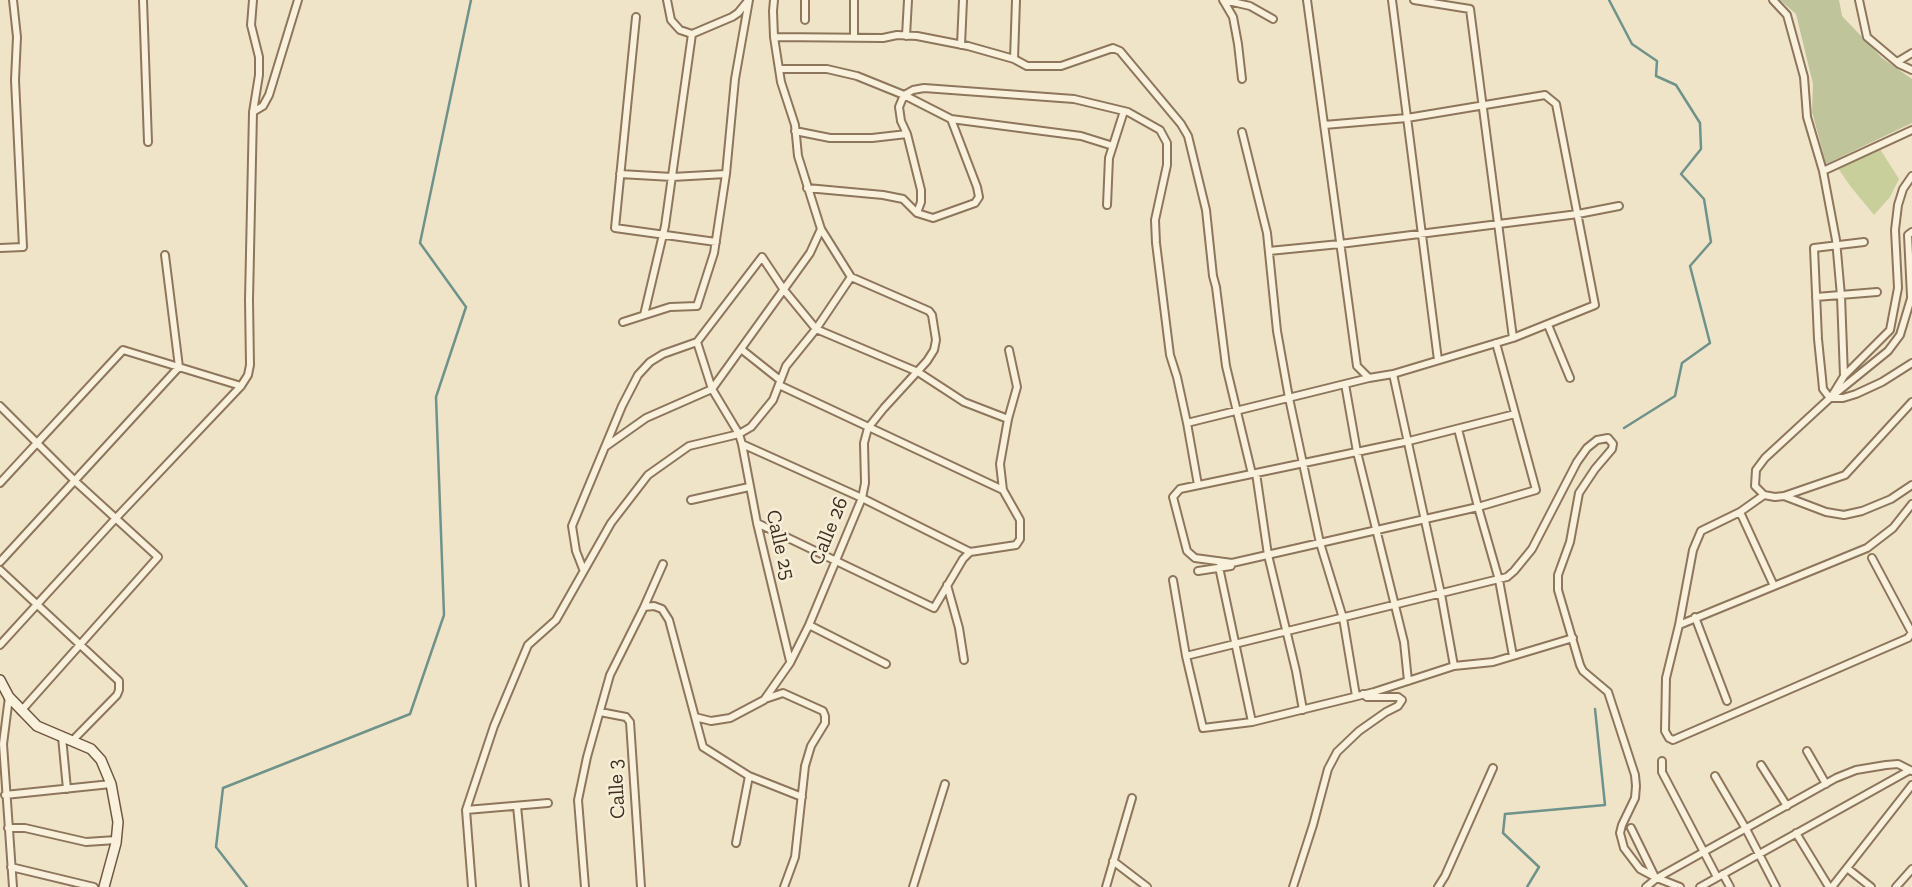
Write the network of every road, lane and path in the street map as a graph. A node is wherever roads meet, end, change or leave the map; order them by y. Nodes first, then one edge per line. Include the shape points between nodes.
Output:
1 (13, 0) edge
2 (143, 0) edge
3 (253, 0) edge
4 (298, 0) edge
5 (667, 0) edge
6 (748, 0) edge
7 (774, 0) edge
8 (805, 0) edge
9 (855, 0) edge
10 (908, 0) edge
11 (963, 0) edge
12 (1016, 0) edge
13 (1224, 0) edge
14 (1307, 0) edge
15 (1392, 0) edge
16 (1414, 0) edge
17 (1773, 0) edge
18 (1859, 0) edge
19 (636, 16) dead end
20 (1273, 19) dead end
21 (805, 20) dead end
22 (692, 34) junction
23 (906, 36) junction
24 (774, 37) junction
25 (854, 37) junction
26 (961, 45) junction
27 (1912, 54) edge
28 (1014, 59) junction
29 (1897, 62) junction
30 (779, 69) junction
31 (1912, 69) edge
32 (1242, 79) dead end
33 (904, 95) junction
34 (1483, 105) junction
35 (1124, 111) junction
36 (253, 112) junction
37 (1407, 118) junction
38 (951, 119) junction
39 (1324, 125) junction
40 (1912, 130) edge
41 (795, 131) junction
42 (1242, 132) dead end
43 (907, 134) junction
44 (148, 142) dead end
45 (1113, 146) junction
46 (1823, 171) junction
47 (620, 174) junction
48 (726, 174) junction
49 (1912, 176) edge
50 (671, 177) junction
51 (807, 188) junction
52 (1107, 205) dead end
53 (1619, 206) dead end
54 (917, 213) junction
55 (1578, 214) junction
56 (1499, 224) junction
57 (821, 229) junction
58 (1912, 232) edge
59 (663, 234) junction
60 (1422, 234) junction
61 (716, 242) junction
62 (1864, 243) dead end
63 (1340, 244) junction
64 (1836, 244) junction
65 (0, 248) edge
66 (1269, 251) junction
67 (165, 255) dead end
68 (852, 277) junction
69 (785, 290) junction
70 (1877, 292) dead end
71 (1912, 295) edge
72 (1841, 296) junction
73 (1816, 297) junction
74 (644, 315) junction
75 (623, 322) dead end
76 (1548, 325) junction
77 (816, 329) junction
78 (1513, 338) junction
79 (697, 342) junction
80 (1496, 342) junction
81 (741, 349) junction
82 (1009, 350) dead end
83 (1438, 360) junction
84 (1912, 363) edge
85 (179, 367) junction
86 (918, 372) junction
87 (1393, 374) junction
88 (1844, 376) junction
89 (1369, 378) junction
90 (1570, 378) dead end
91 (780, 382) junction
92 (1345, 384) junction
93 (241, 386) junction
94 (712, 389) junction
95 (1289, 398) junction
96 (1830, 398) junction
97 (1912, 402) edge
98 (0, 406) edge
99 (1238, 412) junction
100 (1515, 414) junction
101 (1008, 419) junction
102 (1187, 424) junction
103 (868, 428) junction
104 (1458, 429) junction
105 (739, 434) junction
106 (1409, 441) junction
107 (37, 443) junction
108 (742, 444) junction
109 (604, 448) junction
110 (1357, 452) junction
111 (1304, 463) junction
112 (1254, 474) junction
113 (76, 482) junction
114 (0, 483) edge
115 (1198, 485) junction
116 (1912, 485) edge
117 (749, 487) junction
118 (1003, 490) junction
119 (1764, 495) junction
120 (1784, 496) junction
121 (862, 498) junction
122 (691, 500) dead end
123 (1912, 504) edge
124 (1478, 507) junction
125 (1740, 512) junction
126 (116, 518) junction
127 (1425, 519) junction
128 (757, 523) junction
129 (1375, 530) junction
130 (1320, 543) junction
131 (970, 552) junction
132 (1268, 555) junction
133 (1872, 558) dead end
134 (0, 562) edge
135 (835, 562) junction
136 (1232, 563) junction
137 (663, 564) dead end
138 (1219, 567) junction
139 (583, 569) junction
140 (0, 570) edge
141 (1198, 570) dead end
142 (1173, 580) dead end
143 (1499, 580) junction
144 (947, 585) junction
145 (1774, 586) junction
146 (1441, 594) junction
147 (37, 605) junction
148 (1394, 606) junction
149 (644, 607) junction
150 (1695, 617) junction
151 (1343, 618) junction
152 (809, 625) junction
153 (1679, 625) junction
154 (1287, 632) junction
155 (1912, 633) edge
156 (1573, 638) junction
157 (0, 645) edge
158 (80, 645) junction
159 (1234, 645) junction
160 (1186, 656) junction
161 (1513, 656) junction
162 (964, 660) dead end
163 (790, 663) junction
164 (886, 664) dead end
165 (1454, 666) junction
166 (0, 680) edge
167 (1408, 681) junction
168 (1360, 695) junction
169 (9, 698) junction
170 (764, 700) junction
171 (1727, 701) dead end
172 (1303, 709) junction
173 (20, 711) junction
174 (600, 712) junction
175 (695, 717) junction
176 (1252, 722) junction
177 (2, 729) edge
178 (67, 739) junction
179 (1807, 751) dead end
180 (1662, 761) dead end
181 (1761, 765) dead end
182 (1493, 768) dead end
183 (1911, 770) edge
184 (749, 776) junction
185 (1715, 776) dead end
186 (111, 784) junction
187 (945, 784) dead end
188 (1826, 784) junction
189 (1912, 785) edge
190 (67, 789) junction
191 (5, 795) junction
192 (802, 797) junction
193 (1132, 798) dead end
194 (548, 803) dead end
195 (517, 806) junction
196 (1787, 806) junction
197 (3, 808) edge
198 (466, 810) junction
199 (8, 828) junction
200 (1631, 828) dead end
201 (1746, 829) junction
202 (1796, 833) junction
203 (116, 840) junction
204 (736, 843) dead end
205 (1704, 852) junction
206 (1759, 854) junction
207 (1113, 861) junction
208 (12, 867) junction
209 (1847, 868) junction
210 (1912, 869) edge
211 (1720, 876) junction
212 (1656, 878) junction
213 (13, 887) edge
214 (93, 887) edge
215 (104, 887) edge
216 (472, 887) edge
217 (525, 887) edge
218 (585, 887) edge
219 (640, 887) edge
220 (784, 887) edge
221 (913, 887) edge
222 (1105, 887) edge
223 (1147, 887) edge
224 (1293, 887) edge
225 (1438, 887) edge
226 (1646, 887) edge
227 (1680, 887) edge
228 (1700, 887) edge
229 (1730, 887) edge
230 (1776, 887) edge
231 (1830, 887) edge
232 (1871, 887) edge
233 (1896, 887) edge

1 - 65 street via 23,247
2 - 44 street
3 - 36 street via 251,25 259,75
4 - 36 street via 269,95
5 - 22 street via 671,20
6 - 22 street via 732,17
6 - 48 street
7 - 24 street
8 - 21 street
9 - 25 street
10 - 23 street
11 - 26 street
12 - 28 street
13 - 20 street via 1250,6
13 - 32 street via 1233,16
14 - 39 street
15 - 37 street
16 - 34 street via 1470,9
17 - 46 street via 1787,15
18 - 29 street via 1867,37
19 - 47 street
22 - 50 street
23 - 25 street
23 - 26 street
24 - 25 street
24 - 30 street
26 - 28 street
27 - 29 street
28 - 99 street via 1027,66 1061,66 1113,48 1181,124 1206,209 1226,366
29 - 31 street
30 - 33 street via 827,69
30 - 41 street
33 - 35 street via 924,88 1074,99
33 - 38 street
33 - 43 street via 899,107
34 - 37 street
34 - 55 street via 1545,95 1556,104
34 - 56 street
35 - 45 street
35 - 102 street via 1160,130 1167,143 1155,220 1156,243 1170,355
36 - 93 street via 250,365
37 - 39 street
37 - 60 street
38 - 45 street via 1081,136
38 - 54 street via 979,197 975,203 933,218
39 - 63 street
40 - 46 street
41 - 43 street via 830,138
41 - 51 street
42 - 66 street
43 - 54 street via 921,190
45 - 52 street
46 - 64 street
47 - 50 street
47 - 59 street via 615,228
48 - 50 street
48 - 61 street
49 - 88 street via 1898,205 1898,288 1890,330
50 - 59 street
51 - 54 street via 883,195 902,200
51 - 57 street
53 - 55 street
55 - 56 street
55 - 76 street via 1595,305
56 - 60 street
56 - 78 street
57 - 68 street
57 - 69 street
58 - 71 street via 1908,235
59 - 61 street
59 - 74 street
60 - 63 street
60 - 83 street
61 - 74 street via 697,306 670,307
62 - 64 street
63 - 66 street
63 - 89 street via 1357,366
64 - 72 street
64 - 73 street via 1814,248
66 - 95 street
67 - 85 street
68 - 77 street
68 - 86 street via 932,315 934,349
69 - 77 street
69 - 79 street via 762,257
69 - 81 street
70 - 72 street
71 - 96 street via 1900,335 1888,351
72 - 73 street
72 - 88 street
73 - 96 street via 1823,389
74 - 75 street
76 - 78 street
76 - 90 street
77 - 86 street
77 - 91 street via 786,366
78 - 80 street
79 - 94 street, Calle 25
79 - 109 street via 650,362 638,375
80 - 83 street
80 - 100 street
81 - 91 street
81 - 94 street
82 - 101 street via 1017,387
83 - 87 street
84 - 96 street via 1856,394
85 - 93 street
85 - 107 street via 123,350
85 - 113 street
86 - 101 street via 964,402
86 - 103 street
87 - 89 street
87 - 106 street
88 - 96 street
89 - 92 street
91 - 103 street
91 - 105 street via 751,427
92 - 95 street
92 - 110 street
93 - 126 street
94 - 105 street, Calle 25
94 - 109 street via 646,418
95 - 99 street
95 - 111 street
96 - 119 street via 1758,465 1755,486
97 - 120 street via 1845,475
98 - 107 street
99 - 102 street
99 - 112 street
100 - 104 street
100 - 124 street via 1536,490
101 - 118 street via 1000,464
102 - 115 street
103 - 118 street
103 - 121 street, Calle 26
104 - 106 street
104 - 124 street
105 - 108 street, Calle 25
105 - 139 street via 688,446 648,475
106 - 110 street
106 - 127 street
107 - 113 street
107 - 114 street
108 - 117 street, Calle 25
108 - 121 street
109 - 139 street via 572,526
110 - 111 street
110 - 129 street
111 - 112 street
111 - 130 street
112 - 115 street
112 - 132 street
113 - 126 street
113 - 134 street
115 - 136 street via 1180,489 1172,498 1187,551 1195,558
116 - 120 street via 1891,499 1844,515
117 - 122 street
117 - 128 street, Calle 25
118 - 131 street via 1020,520 1020,539 1016,545
119 - 120 street
119 - 125 street
121 - 131 street
121 - 135 street, Calle 26
123 - 145 street via 1893,528 1867,548
124 - 127 street
124 - 143 street
125 - 145 street
125 - 153 street via 1701,531
126 - 147 street
126 - 158 street via 158,557
127 - 129 street
127 - 146 street
128 - 135 street
128 - 163 street, Calle 25
129 - 130 street
129 - 148 street
130 - 132 street
130 - 151 street
131 - 144 street
132 - 136 street
132 - 154 street
133 - 155 street
135 - 144 street via 934,608
135 - 152 street, Calle 26
136 - 138 street
137 - 149 street
138 - 141 street
138 - 159 street
139 - 198 street via 556,620 528,645
140 - 147 street
142 - 160 street
143 - 146 street
143 - 156 street via 1514,571 1532,549 1587,448 1601,439 1610,440 1612,449 1579,493 1558,575
143 - 161 street
144 - 162 street
145 - 150 street
146 - 148 street
146 - 165 street
147 - 157 street
147 - 158 street
148 - 151 street
148 - 167 street
149 - 174 street via 610,675
149 - 175 street via 662,610 669,620
150 - 153 street
150 - 171 street
151 - 154 street
151 - 168 street
152 - 163 street, Calle 26
152 - 164 street
153 - 155 street via 1666,678 1665,731 1673,740
154 - 159 street
154 - 172 street
156 - 161 street
156 - 212 street via 1583,671 1608,692 1635,775 1635,798 1622,825 1621,841 1640,869
158 - 173 street
158 - 178 street via 119,681 120,690
159 - 160 street
159 - 176 street
160 - 176 street via 1203,728
161 - 165 street
163 - 170 street, Calle 26
165 - 167 street
166 - 169 street
167 - 168 street
168 - 172 street
168 - 224 street via 1402,700 1337,752
169 - 173 street
169 - 177 street
170 - 175 street, Calle 26 via 730,718 711,721
170 - 192 street via 783,693 825,716 804,766
172 - 176 street
173 - 178 street via 37,726
174 - 218 street via 578,800
174 - 219 street, Calle 3 via 630,722
175 - 184 street via 703,747
177 - 191 street
178 - 186 street via 91,749
178 - 190 street
179 - 188 street
180 - 205 street via 1662,772
181 - 196 street
182 - 225 street
183 - 188 street via 1898,764 1874,767
183 - 202 street
184 - 192 street
184 - 204 street
185 - 201 street
186 - 190 street
186 - 203 street via 118,822
187 - 221 street
188 - 196 street
189 - 209 street
190 - 191 street
191 - 197 street
192 - 220 street via 795,857
193 - 207 street
194 - 195 street
195 - 198 street
195 - 217 street
196 - 201 street
197 - 199 street
198 - 216 street
199 - 203 street via 86,842
199 - 208 street
200 - 212 street
201 - 205 street
201 - 206 street
202 - 206 street
202 - 231 street
203 - 215 street
205 - 211 street
205 - 212 street
206 - 211 street
206 - 230 street
207 - 222 street
207 - 223 street
208 - 213 street
208 - 214 street
209 - 231 street
209 - 232 street
210 - 233 street
211 - 228 street
211 - 229 street
212 - 226 street
212 - 227 street

